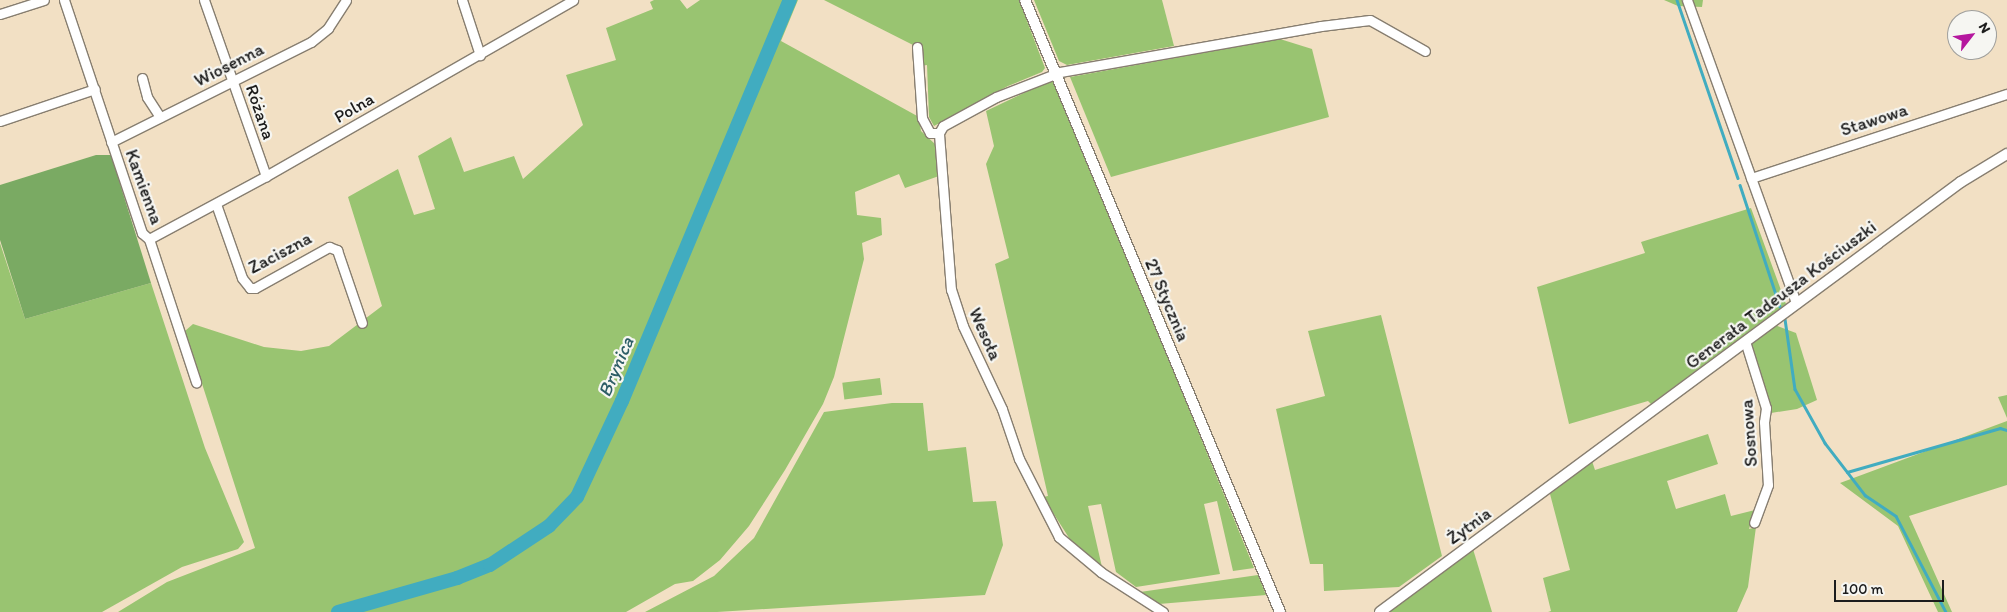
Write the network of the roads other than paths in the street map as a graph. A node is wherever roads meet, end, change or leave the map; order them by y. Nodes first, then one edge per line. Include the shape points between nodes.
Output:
1 (44, 0) edge
2 (64, 0) edge
3 (204, 0) edge
4 (346, 0) edge
5 (462, 0) edge
6 (572, 0) edge
7 (1026, 0) edge
8 (1687, 0) edge
9 (0, 14) edge
10 (917, 47) dead end
11 (1424, 51) dead end
12 (480, 55) junction
13 (1056, 74) junction
14 (142, 78) dead end
15 (233, 82) junction
16 (95, 89) junction
17 (2007, 94) edge
18 (160, 117) junction
19 (0, 121) edge
20 (939, 133) junction
21 (111, 142) junction
22 (2007, 154) edge
23 (266, 176) junction
24 (1751, 178) junction
25 (216, 204) junction
26 (149, 239) junction
27 (1796, 303) junction
28 (362, 323) dead end
29 (1745, 341) junction
30 (196, 382) dead end
31 (1577, 466) joint
32 (1754, 523) dead end
33 (1163, 612) edge
34 (1280, 612) edge
35 (1380, 612) edge

1 - 9 street
2 - 16 street, Kamienna
3 - 15 street, Różana
4 - 15 street, Wiosenna via 328,28 311,42
5 - 12 street
6 - 12 street, Polna
7 - 13 street, 27 Stycznia
8 - 24 street
10 - 20 street via 922,118 930,133
11 - 13 street via 1370,20
12 - 23 street, Polna
13 - 20 street via 996,97 943,126
13 - 34 street, 27 Stycznia
14 - 18 street via 147,97
15 - 18 street, Wiosenna
15 - 23 street, Różana
16 - 19 street
16 - 21 street, Kamienna
17 - 24 street, Stawowa
18 - 21 street, Wiosenna
20 - 33 street, Wesoła via 951,290 963,326 1002,409 1019,460 1059,537 1101,572
21 - 26 street, Kamienna via 142,233
22 - 27 street, Generała Tadeusza Kościuszki via 1961,182
23 - 25 street, Polna
24 - 27 street
25 - 26 street, Polna
25 - 28 street, Zaciszna via 242,278 250,288 329,247 337,250
26 - 30 street, Kamienna
27 - 29 street, Generała Tadeusza Kościuszki
29 - 31 street, Generała Tadeusza Kościuszki
29 - 32 street, Sosnowa via 1766,408 1768,484
31 - 35 street, Żytnia

